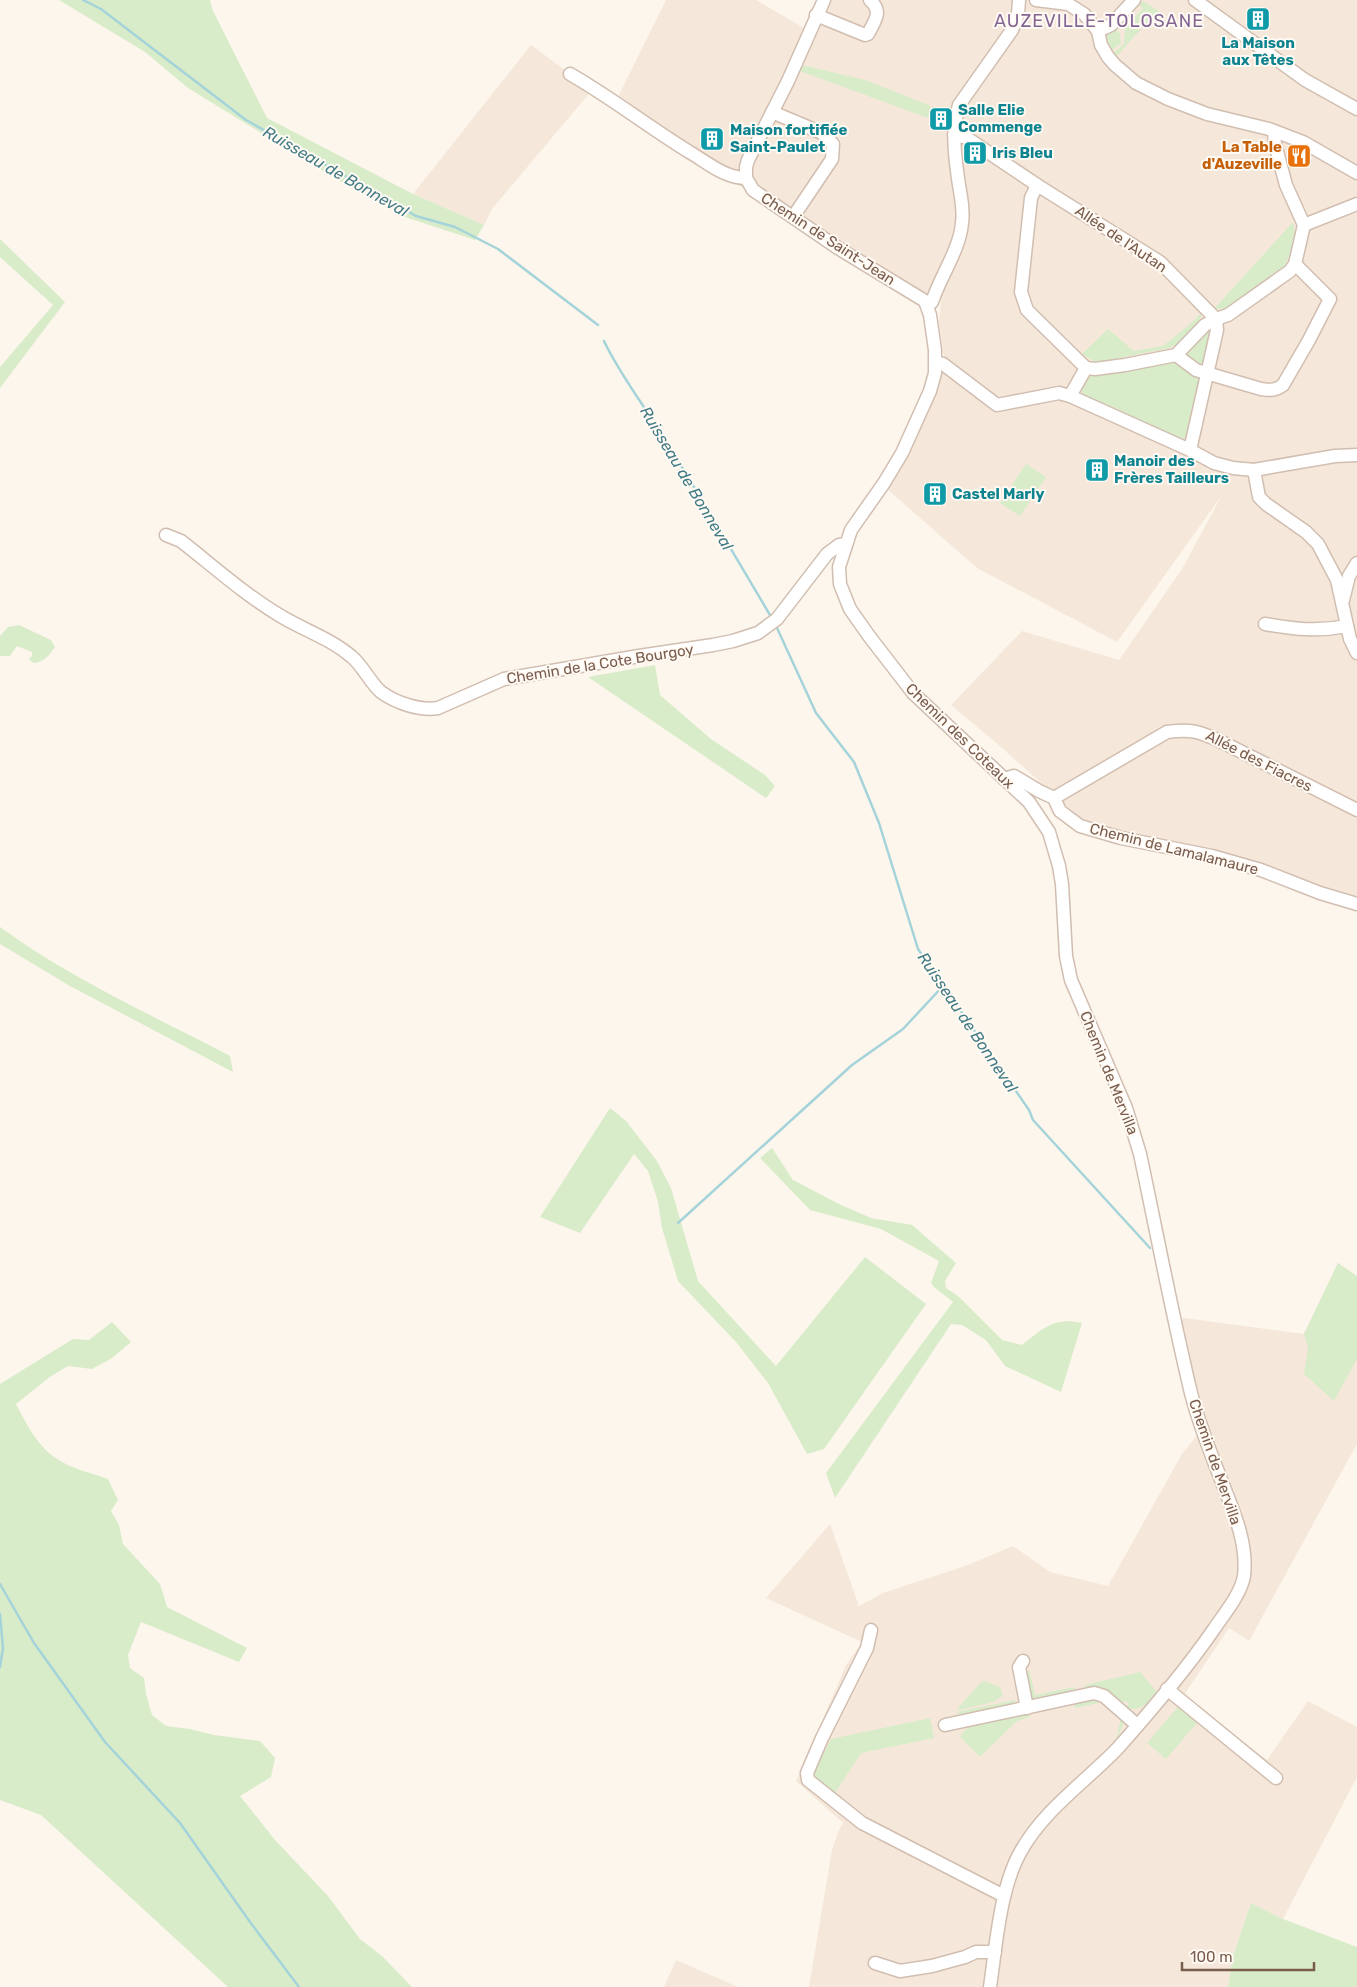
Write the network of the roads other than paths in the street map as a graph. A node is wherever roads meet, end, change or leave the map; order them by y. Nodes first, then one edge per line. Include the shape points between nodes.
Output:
1 (824, 0) edge
2 (870, 0) edge
3 (1019, 0) edge
4 (1036, 0) edge
5 (1134, 0) edge
6 (1195, 0) edge
7 (816, 15) junction
8 (1098, 31) junction
9 (570, 74) dead end
10 (1357, 109) edge
11 (772, 112) junction
12 (1274, 132) junction
13 (954, 135) junction
14 (1357, 173) edge
15 (746, 178) junction
16 (1037, 185) junction
17 (1357, 204) edge
18 (793, 217) junction
19 (1304, 225) junction
20 (1295, 264) junction
21 (928, 305) junction
22 (1216, 319) junction
23 (1176, 354) junction
24 (936, 362) junction
25 (1086, 368) junction
26 (1209, 373) junction
27 (1067, 396) junction
28 (1190, 450) junction
29 (1357, 455) edge
30 (1254, 470) junction
31 (166, 535) dead end
32 (846, 544) junction
33 (1357, 563) edge
34 (1342, 604) junction
35 (1265, 624) dead end
36 (1347, 626) junction
37 (1357, 653) edge
38 (1004, 779) junction
39 (1054, 798) junction
40 (1357, 810) edge
41 (1039, 815) joint
42 (1357, 904) edge
43 (871, 1630) dead end
44 (1023, 1661) dead end
45 (1167, 1689) junction
46 (1027, 1708) junction
47 (945, 1725) dead end
48 (1137, 1725) junction
49 (1276, 1778) dead end
50 (1004, 1896) junction
51 (995, 1952) junction
52 (875, 1963) dead end
53 (990, 1987) edge

1 - 7 street
2 - 7 street via 877,8 877,14 865,35
3 - 13 street via 1012,30 959,105
4 - 8 street via 1068,4 1084,14
5 - 8 street via 1111,25
6 - 10 street via 1305,80
7 - 11 street
8 - 12 street via 1104,50 1115,65 1136,82 1207,114
9 - 15 street via 722,172 735,178
11 - 15 street via 748,160
11 - 18 street via 822,133 833,144 832,159
12 - 14 street via 1302,142
12 - 19 street via 1286,185
13 - 16 street, Allée de l'Autan via 967,138
13 - 21 street via 962,224 959,238
15 - 18 street, Chemin de Saint-Jean via 753,190
16 - 22 street, Allée de l'Autan via 1160,262
16 - 25 street via 1031,198 1021,292 1027,310
17 - 19 street
18 - 21 street, Chemin de Saint-Jean via 919,296
19 - 20 street
20 - 22 street via 1283,277
20 - 26 street via 1330,298 1283,385 1272,391
21 - 24 street, Chemin des Coteaux
22 - 23 street
22 - 26 street
23 - 25 street via 1125,365
23 - 26 street via 1196,370
24 - 27 street via 997,404 1059,393
24 - 32 street, Chemin des Coteaux via 930,391 915,427 889,475 851,530
25 - 27 street
26 - 28 street
27 - 28 street
28 - 30 street via 1214,463
29 - 30 street
30 - 34 street via 1259,496 1318,544 1337,580
31 - 32 street, Chemin de la Cote Bourgoy via 181,541 281,617 329,640 352,657 379,691 429,710 504,679 713,645 758,633 777,620 828,554 839,545
32 - 38 street, Chemin des Coteaux via 839,575 850,609 913,693
33 - 34 street via 1349,576
34 - 36 street
35 - 36 street via 1297,630
36 - 37 street
38 - 39 street, Chemin de Lamalamaure via 1014,776
38 - 41 street, Chemin des Coteaux
39 - 40 street, Allée des Fiacres via 1166,732 1184,730 1198,731 1220,741
39 - 42 street, Chemin de Lamalamaure via 1060,811 1080,826 1121,838 1212,856
41 - 45 street, Chemin de Mervilla via 1049,832 1059,866 1071,980 1133,1130 1191,1394 1242,1538 1243,1579 1194,1658
43 - 50 street via 868,1648 822,1738 807,1773 808,1780 862,1823
44 - 46 street via 1020,1667
45 - 48 street, Chemin de Mervilla
45 - 49 street
46 - 47 street
46 - 48 street via 1094,1693 1104,1696
48 - 50 street, Chemin de Mervilla via 1037,1827 1014,1865
50 - 51 street, Chemin de Mervilla
51 - 52 street via 976,1952 965,1958 900,1971
51 - 53 street, Chemin de Mervilla

